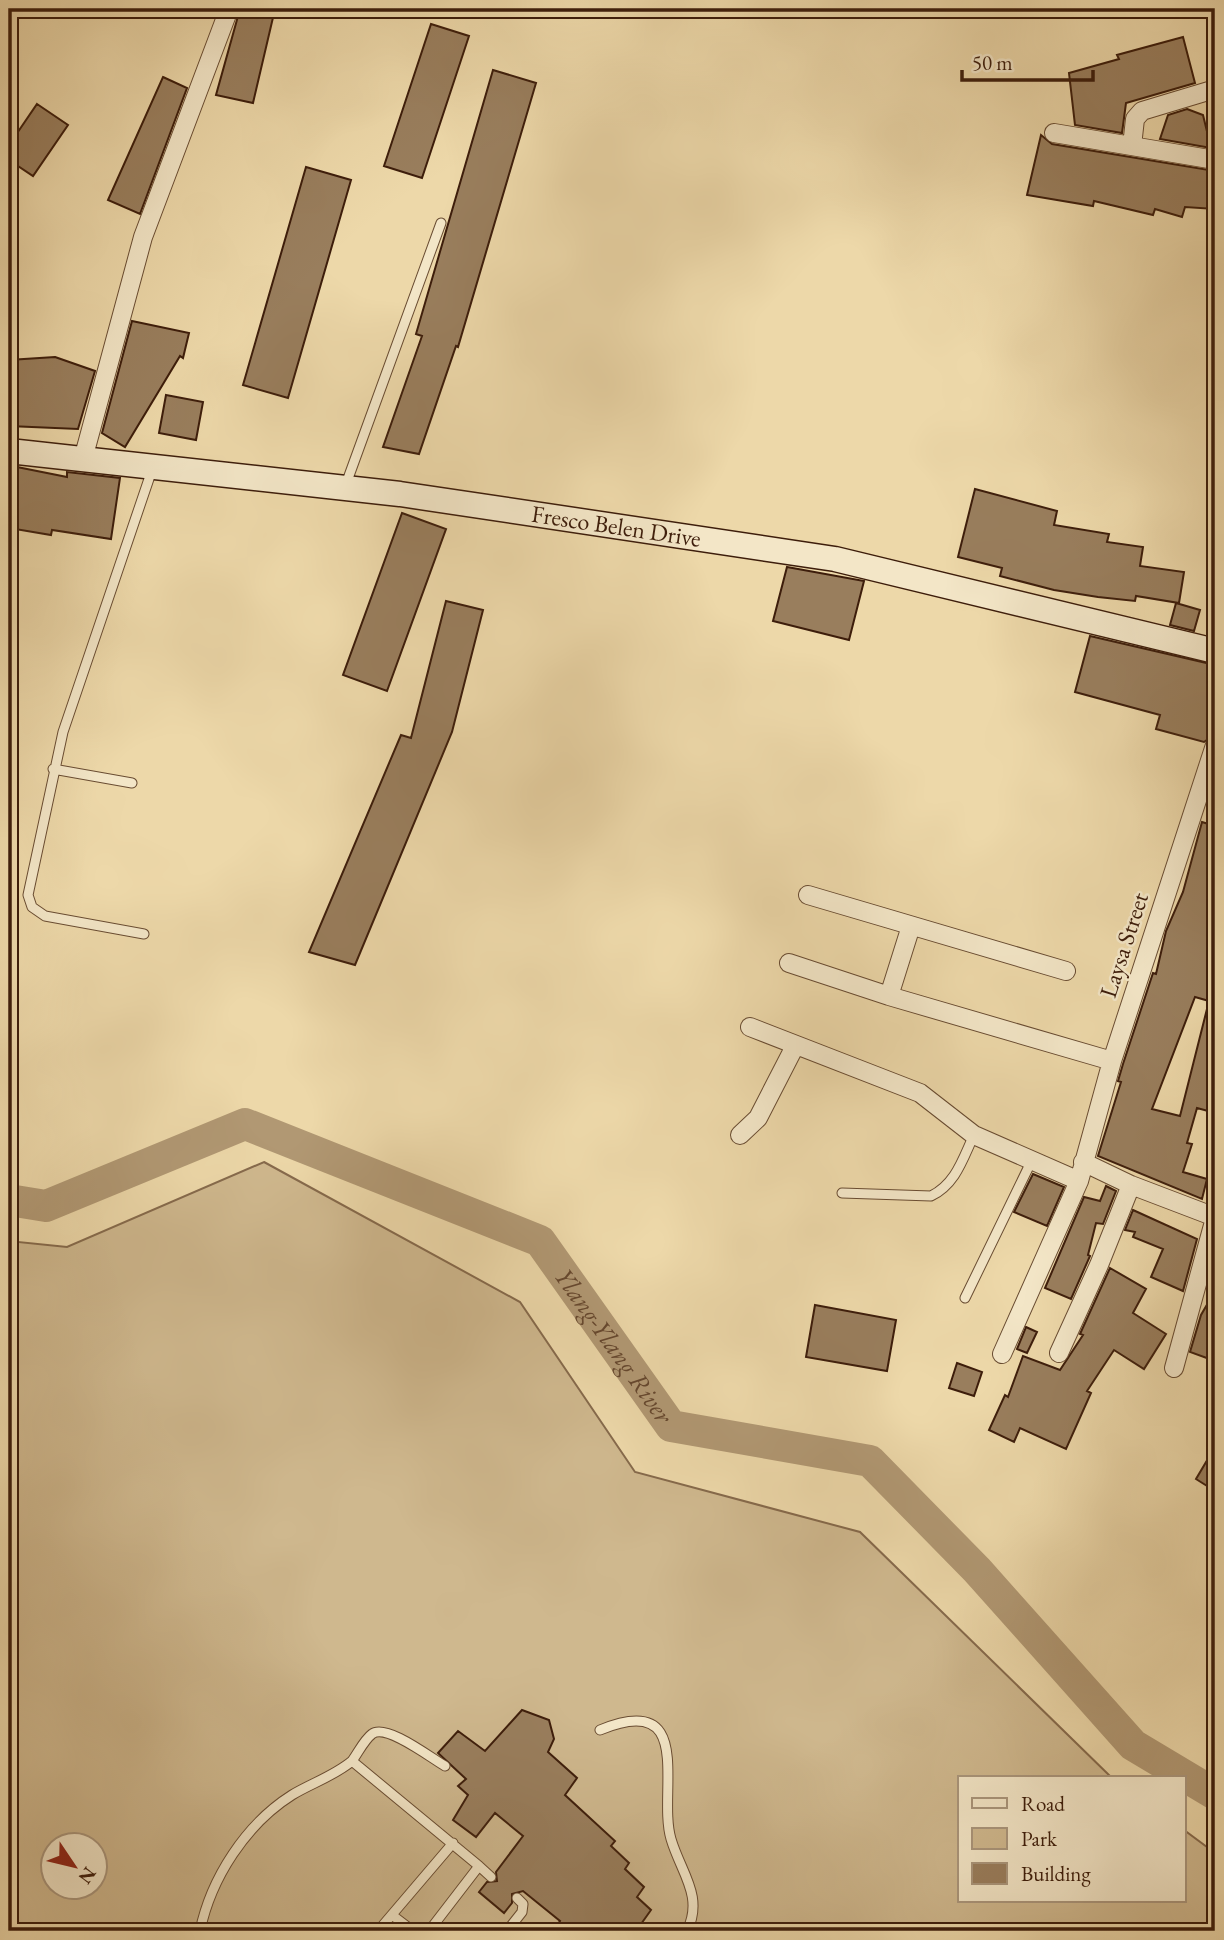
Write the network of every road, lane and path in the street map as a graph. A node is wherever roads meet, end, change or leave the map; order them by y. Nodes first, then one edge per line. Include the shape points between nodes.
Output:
1 (229, 9) edge
2 (1215, 89) edge
3 (1054, 133) dead end
4 (1132, 146) junction
5 (1215, 160) edge
6 (441, 223) dead end
7 (9, 451) edge
8 (83, 459) junction
9 (153, 466) junction
10 (345, 488) junction
11 (1215, 651) edge
12 (1215, 745) edge
13 (53, 769) junction
14 (132, 783) dead end
15 (808, 895) dead end
16 (911, 926) junction
17 (144, 934) dead end
18 (789, 962) dead end
19 (1066, 971) dead end
20 (889, 996) junction
21 (750, 1027) dead end
22 (796, 1046) junction
23 (1112, 1061) junction
24 (740, 1135) dead end
25 (974, 1135) junction
26 (1032, 1160) junction
27 (1083, 1162) junction
28 (1079, 1181) junction
29 (1131, 1185) junction
30 (842, 1194) dead end
31 (1215, 1217) edge
32 (965, 1298) dead end
33 (1059, 1353) dead end
34 (1002, 1354) dead end
35 (1174, 1368) dead end
36 (600, 1730) dead end
37 (352, 1761) junction
38 (445, 1766) dead end
39 (453, 1843) junction
40 (479, 1866) junction
41 (491, 1877) dead end
42 (517, 1898) dead end
43 (392, 1915) junction
44 (200, 1931) edge
45 (378, 1931) edge
46 (413, 1931) edge
47 (429, 1931) edge
48 (507, 1931) edge
49 (687, 1931) edge

1 - 8 street via 143,237
2 - 4 street via 1142,111 1135,119
3 - 4 street
4 - 5 street
6 - 10 lane
7 - 8 street, Fresco Belen Drive
8 - 9 street, Fresco Belen Drive
9 - 10 street, Fresco Belen Drive
9 - 13 lane
10 - 11 street, Fresco Belen Drive via 835,559
12 - 23 street, Laysa Street
13 - 14 lane
13 - 17 lane via 28,895 32,907 45,916
15 - 16 street
16 - 19 street
16 - 20 street
18 - 20 street
20 - 23 street
21 - 22 street
22 - 24 street via 758,1118
22 - 25 street via 920,1093
23 - 27 street, Laysa Street
25 - 26 street
25 - 30 lane via 943,1191 931,1196
26 - 28 street
26 - 32 lane
27 - 28 street, Laysa Street
27 - 29 street
28 - 34 street, Laysa Street
29 - 31 street
29 - 33 street
31 - 35 street
36 - 49 lane via 632,1719 648,1724 666,1742 667,1819 692,1889 694,1913
37 - 38 lane via 372,1734 380,1731
37 - 39 lane
37 - 44 lane via 264,1815 233,1854
39 - 40 lane
39 - 43 lane
40 - 41 lane
40 - 47 lane
42 - 48 lane via 523,1904 522,1912
43 - 45 lane
43 - 46 lane

